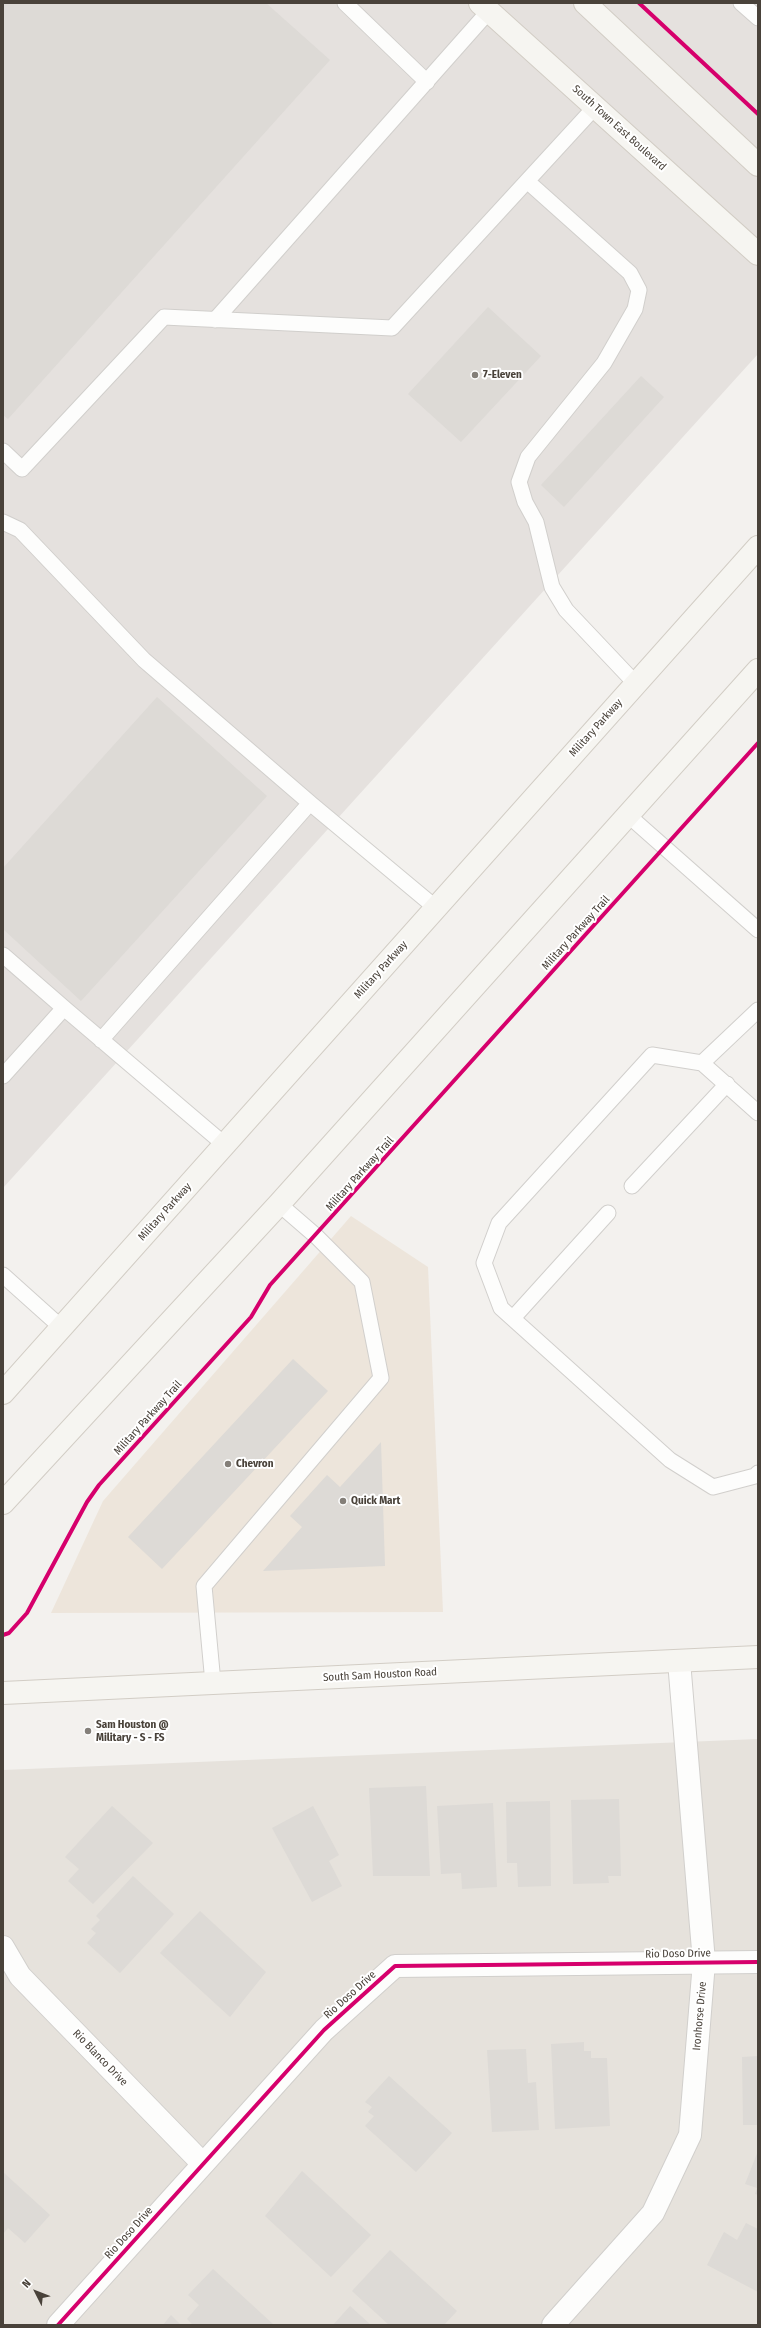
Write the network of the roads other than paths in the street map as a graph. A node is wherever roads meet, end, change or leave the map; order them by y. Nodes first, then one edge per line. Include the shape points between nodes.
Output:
1 (345, 3) edge
2 (585, 3) edge
3 (741, 3) edge
4 (489, 6) edge
5 (758, 18) edge
6 (427, 82) junction
7 (595, 107) junction
8 (758, 165) edge
9 (527, 181) junction
10 (758, 254) edge
11 (215, 320) junction
12 (3, 451) edge
13 (3, 522) edge
14 (758, 547) edge
15 (758, 670) edge
16 (636, 684) junction
17 (310, 803) junction
18 (629, 816) junction
19 (436, 908) junction
20 (758, 930) edge
21 (3, 955) edge
22 (64, 1008) junction
23 (758, 1010) edge
24 (101, 1040) junction
25 (702, 1063) junction
26 (3, 1076) edge
27 (727, 1084) junction
28 (758, 1112) edge
29 (225, 1145) junction
30 (632, 1186) dead end
31 (280, 1204) junction
32 (608, 1213) dead end
33 (3, 1275) edge
34 (513, 1318) junction
35 (62, 1328) junction
36 (3, 1393) edge
37 (758, 1473) edge
38 (3, 1503) edge
39 (758, 1657) edge
40 (680, 1661) junction
41 (213, 1683) junction
42 (3, 1693) edge
43 (3, 1947) edge
44 (704, 1962) junction
45 (758, 1962) edge
46 (203, 2164) junction
47 (58, 2325) edge
48 (553, 2325) edge

1 - 6 lane
2 - 8 main road
3 - 5 lane
4 - 6 lane
4 - 7 main road, South Town East Boulevard
6 - 11 lane
7 - 9 lane
7 - 10 main road, South Town East Boulevard
9 - 11 lane via 392,328
9 - 16 lane via 630,273 639,290 635,309 604,363 528,457 519,482 525,502 536,522 552,587 566,610
11 - 12 lane via 164,317 22,469
13 - 17 lane via 20,530 144,660
14 - 16 main road, Military Parkway
15 - 18 main road
16 - 19 main road, Military Parkway
17 - 19 lane
17 - 24 lane
18 - 20 lane
18 - 31 main road
19 - 29 main road, Military Parkway
21 - 22 lane
22 - 24 lane
22 - 26 lane
23 - 25 lane
24 - 29 lane
25 - 27 lane
25 - 34 lane via 652,1055 499,1223 484,1263 501,1308
27 - 28 lane
27 - 30 lane
29 - 35 main road, Military Parkway
31 - 38 main road
31 - 41 lane via 362,1282 381,1378 204,1586
32 - 34 lane
33 - 35 lane
34 - 37 lane via 670,1460 713,1487
35 - 36 main road, Military Parkway
39 - 40 main road, South Sam Houston Road
40 - 41 main road, South Sam Houston Road
40 - 44 street, Ironhorse Drive
41 - 42 main road, South Sam Houston Road
43 - 46 street, Rio Blanco Drive via 20,1976
44 - 45 street, Rio Doso Drive
44 - 46 street, Rio Doso Drive via 395,1966 324,2030
44 - 48 street, Ironhorse Drive via 690,2135 653,2213
46 - 47 street, Rio Doso Drive

